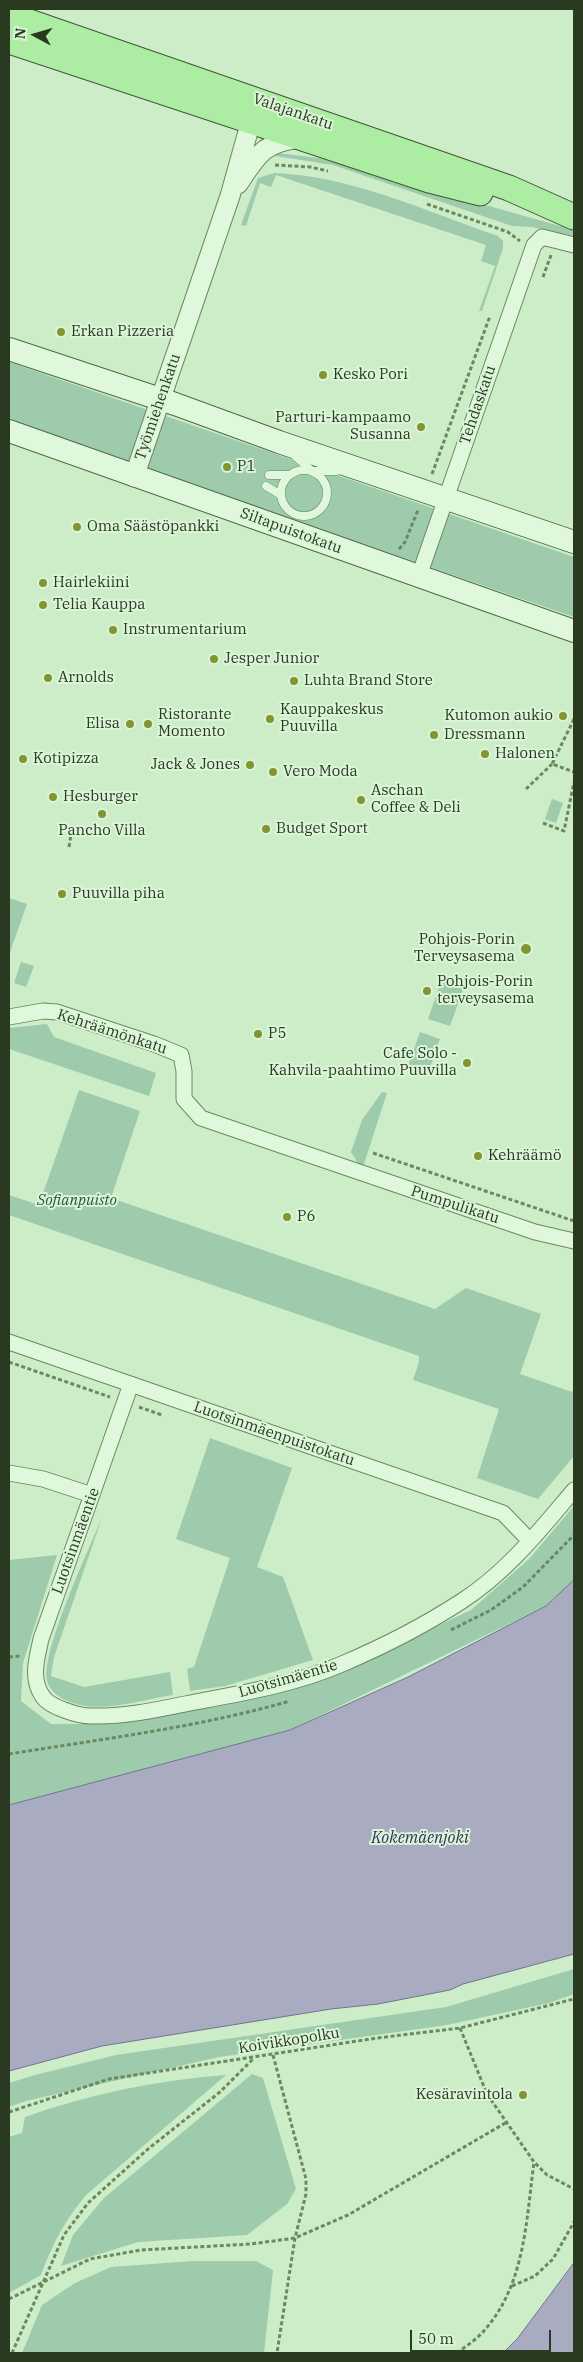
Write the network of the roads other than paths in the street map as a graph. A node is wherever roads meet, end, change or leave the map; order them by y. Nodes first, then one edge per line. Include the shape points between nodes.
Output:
1 (9, 15) edge
2 (9, 41) edge
3 (296, 113) junction
4 (251, 121) junction
5 (301, 138) junction
6 (230, 196) junction
7 (574, 217) edge
8 (574, 245) edge
9 (9, 350) edge
10 (161, 399) junction
11 (9, 431) edge
12 (279, 442) junction
13 (312, 471) junction
14 (364, 471) junction
15 (269, 475) dead end
16 (289, 476) junction
17 (134, 477) junction
18 (266, 486) dead end
19 (436, 494) junction
20 (281, 495) junction
21 (292, 512) junction
22 (574, 542) edge
23 (331, 546) junction
24 (419, 576) junction
25 (574, 631) edge
26 (9, 1016) edge
27 (338, 1166) joint
28 (574, 1242) edge
29 (9, 1342) edge
30 (131, 1384) junction
31 (9, 1473) edge
32 (574, 1490) edge
33 (92, 1495) junction
34 (525, 1546) junction
35 (44, 1699) joint

1 - 3 main road, Valajankatu
2 - 4 main road, Valajankatu
3 - 4 street via 268,112
3 - 7 main road, Valajankatu via 509,188
4 - 5 main road, Valajankatu
4 - 6 street, Työmiehenkatu
5 - 6 street, Työmiehenkatu via 275,142 265,148 256,156
5 - 7 main road, Valajankatu via 428,180
6 - 10 street, Työmiehenkatu
8 - 19 street, Tehdaskatu via 542,237 534,245
9 - 10 main road
10 - 12 main road
10 - 17 street, Työmiehenkatu
11 - 17 main road, Siltapuistokatu
12 - 13 lane
12 - 14 main road
13 - 14 lane
13 - 16 lane via 302,470
13 - 21 lane via 319,475 327,488 325,503 321,509 307,516
14 - 19 main road
15 - 16 lane
16 - 20 lane
17 - 23 main road, Siltapuistokatu
18 - 20 lane
19 - 22 main road
19 - 24 street, Tehdaskatu
20 - 21 lane
21 - 23 lane
23 - 24 main road, Siltapuistokatu
24 - 25 main road, Siltapuistokatu
26 - 27 street, Kehräämönkatu via 57,1012 181,1055 184,1099 201,1118
27 - 28 street, Pumpulikatu
29 - 30 street, Luotsinmäenpuistokatu
30 - 33 street, Luotsinmäentie
30 - 34 street, Luotsinmäenpuistokatu via 503,1513
31 - 33 street via 43,1479
32 - 34 street, Luotsimäentie
33 - 35 street, Luotsinmäentie via 41,1639 36,1682
34 - 35 street, Luotsimäentie via 500,1572 462,1601 341,1665 297,1680 123,1715 88,1716 64,1711

